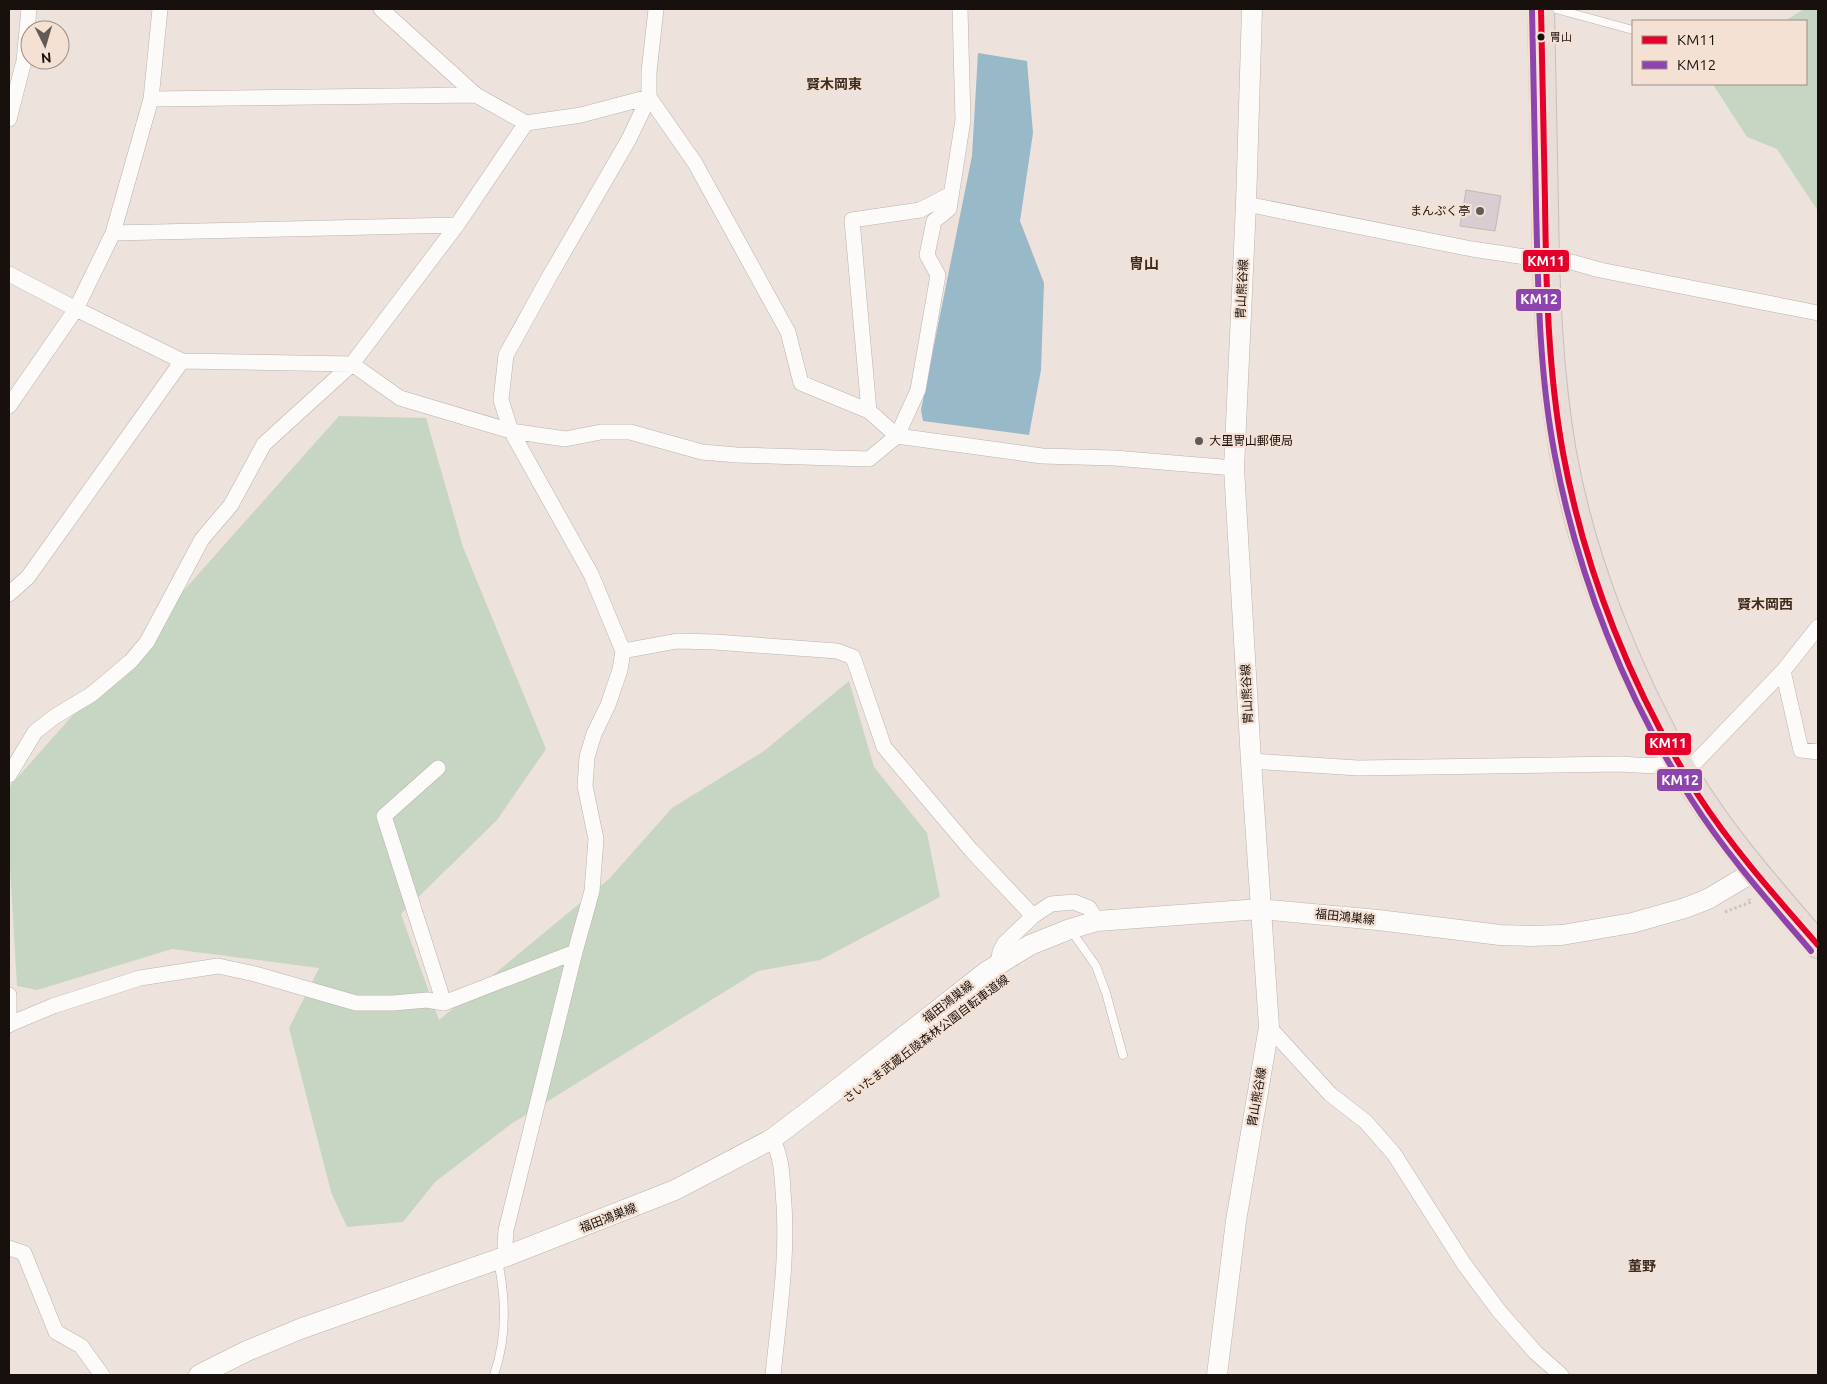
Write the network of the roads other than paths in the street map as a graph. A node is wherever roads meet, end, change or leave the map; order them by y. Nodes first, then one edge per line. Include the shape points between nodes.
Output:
1 (29, 9) edge
2 (160, 9) edge
3 (381, 9) edge
4 (656, 9) edge
5 (960, 9) edge
6 (1252, 9) edge
7 (1541, 9) edge
8 (1556, 9) edge
9 (1632, 30) edge
10 (476, 95) junction
11 (649, 97) junction
12 (151, 99) junction
13 (9, 119) edge
14 (526, 123) junction
15 (951, 194) junction
16 (1246, 204) junction
17 (457, 225) junction
18 (113, 233) junction
19 (1546, 257) junction
20 (9, 274) edge
21 (76, 309) junction
22 (1818, 313) edge
23 (182, 361) junction
24 (352, 364) junction
25 (9, 406) edge
26 (869, 412) junction
27 (511, 432) junction
28 (896, 436) junction
29 (1234, 468) junction
30 (9, 594) edge
31 (1818, 628) edge
32 (623, 651) junction
33 (1783, 671) junction
34 (1818, 752) edge
35 (1251, 761) junction
36 (1681, 765) junction
37 (438, 768) dead end
38 (9, 775) edge
39 (1755, 871) junction
40 (1260, 909) junction
41 (1032, 916) junction
42 (1097, 921) junction
43 (1070, 929) junction
44 (1818, 945) edge
45 (575, 952) junction
46 (998, 965) junction
47 (9, 995) edge
48 (444, 1003) junction
49 (9, 1024) edge
50 (1268, 1028) junction
51 (1123, 1055) dead end
52 (772, 1138) junction
53 (9, 1248) edge
54 (502, 1258) junction
55 (102, 1375) edge
56 (199, 1375) edge
57 (494, 1375) edge
58 (773, 1375) edge
59 (1217, 1375) edge
60 (1561, 1375) edge

1 - 13 street via 24,61
2 - 12 street
3 - 10 street
4 - 11 street
5 - 15 street via 963,120
6 - 16 main road, 胄山熊谷線
7 - 19 highway
8 - 9 lane
10 - 12 street
10 - 14 street
11 - 14 street via 581,115
11 - 26 street via 695,163 788,332 801,383
11 - 27 street via 629,139 506,355 501,400
12 - 18 street
14 - 17 street
15 - 26 street via 920,210 852,220
15 - 28 street via 949,209 934,221 927,255 938,275 918,390
16 - 19 street via 1472,249
16 - 29 main road, 胄山熊谷線
17 - 18 street
17 - 24 street
18 - 21 street
19 - 22 street
19 - 36 highway via 1553,383 1564,455 1590,559 1605,605 1645,696
20 - 21 street
21 - 23 street
21 - 25 street
23 - 24 street
23 - 30 street via 28,577
24 - 27 street via 400,398
24 - 38 street via 264,444 231,504 202,540 147,642 131,661 92,694 35,732
26 - 28 street
27 - 28 street via 565,439 601,432 630,432 702,452 868,459
27 - 32 street via 591,574
28 - 29 street via 1042,456
29 - 35 main road, 胄山熊谷線
31 - 33 street
32 - 41 street via 676,641 715,642 838,651 853,657 884,747
32 - 45 street via 620,670 587,757 585,786 596,839 592,890
33 - 34 street via 1801,750
33 - 36 street
35 - 36 street via 1358,768 1658,766 1670,762
35 - 40 main road, 胄山熊谷線
36 - 39 highway via 1709,810
37 - 48 street via 384,816
39 - 40 main road, 福田鴻巣線 via 1715,896 1686,908 1632,924 1562,934 1500,935
39 - 44 highway
40 - 42 main road, 福田鴻巣線
40 - 50 main road, 胄山熊谷線
41 - 42 street via 1051,904 1074,902 1089,908
41 - 46 street via 1004,944
42 - 43 main road, 福田鴻巣線
43 - 46 main road, 福田鴻巣線 via 1030,945
43 - 51 lane via 1096,966
45 - 48 street
45 - 54 street via 506,1230
46 - 52 main road, 福田鴻巣線
47 - 49 street
48 - 49 street via 427,1000 356,1003 218,966 140,978 52,1006
50 - 59 main road, 胄山熊谷線 via 1236,1222
50 - 60 street via 1330,1094 1366,1122 1394,1154 1464,1264 1499,1312
52 - 54 main road, 福田鴻巣線 via 675,1190
52 - 58 street via 781,1161 786,1242
53 - 55 street via 24,1253 56,1332 81,1346
54 - 56 main road, 福田鴻巣線 via 300,1330
54 - 57 lane via 503,1342

